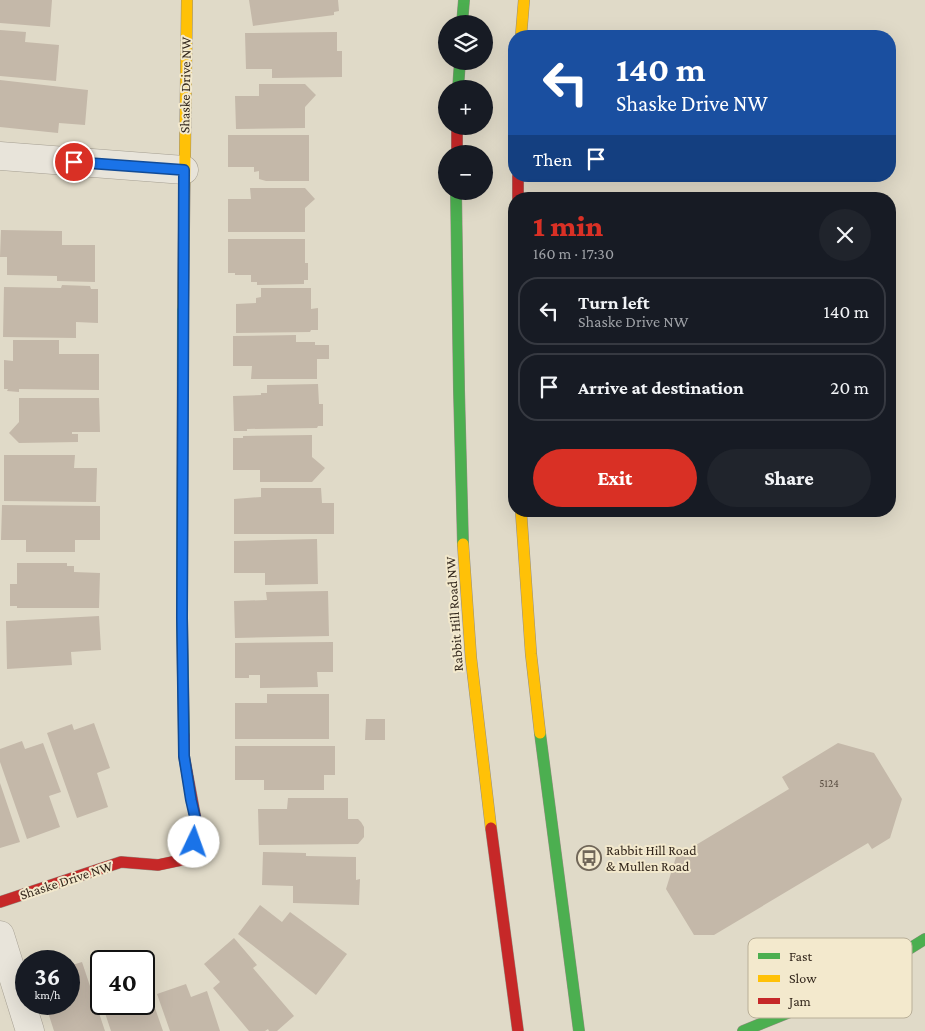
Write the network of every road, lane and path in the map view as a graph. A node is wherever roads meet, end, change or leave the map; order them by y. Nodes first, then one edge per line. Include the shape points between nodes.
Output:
1 (187, 0) edge
2 (464, 0) edge
3 (524, 0) edge
4 (463, 15) edge
5 (522, 30) edge
6 (0, 156) edge
7 (184, 170) junction
8 (456, 200) edge
9 (520, 517) edge
10 (0, 902) edge
11 (0, 935) edge
12 (925, 939) edge
13 (912, 947) edge
14 (774, 1018) edge
15 (30, 1031) edge
16 (518, 1031) edge
17 (579, 1031) edge
18 (742, 1031) edge

1 - 7 main road, Shaske Drive NW
2 - 4 main road
3 - 5 main road
6 - 7 street
7 - 10 main road, Shaske Drive NW via 182,618 184,756 197,826 191,858 158,865 121,862
8 - 16 main road, Rabbit Hill Road NW via 463,524 471,656
9 - 17 main road via 531,654
11 - 15 street
12 - 13 main road
14 - 18 main road

